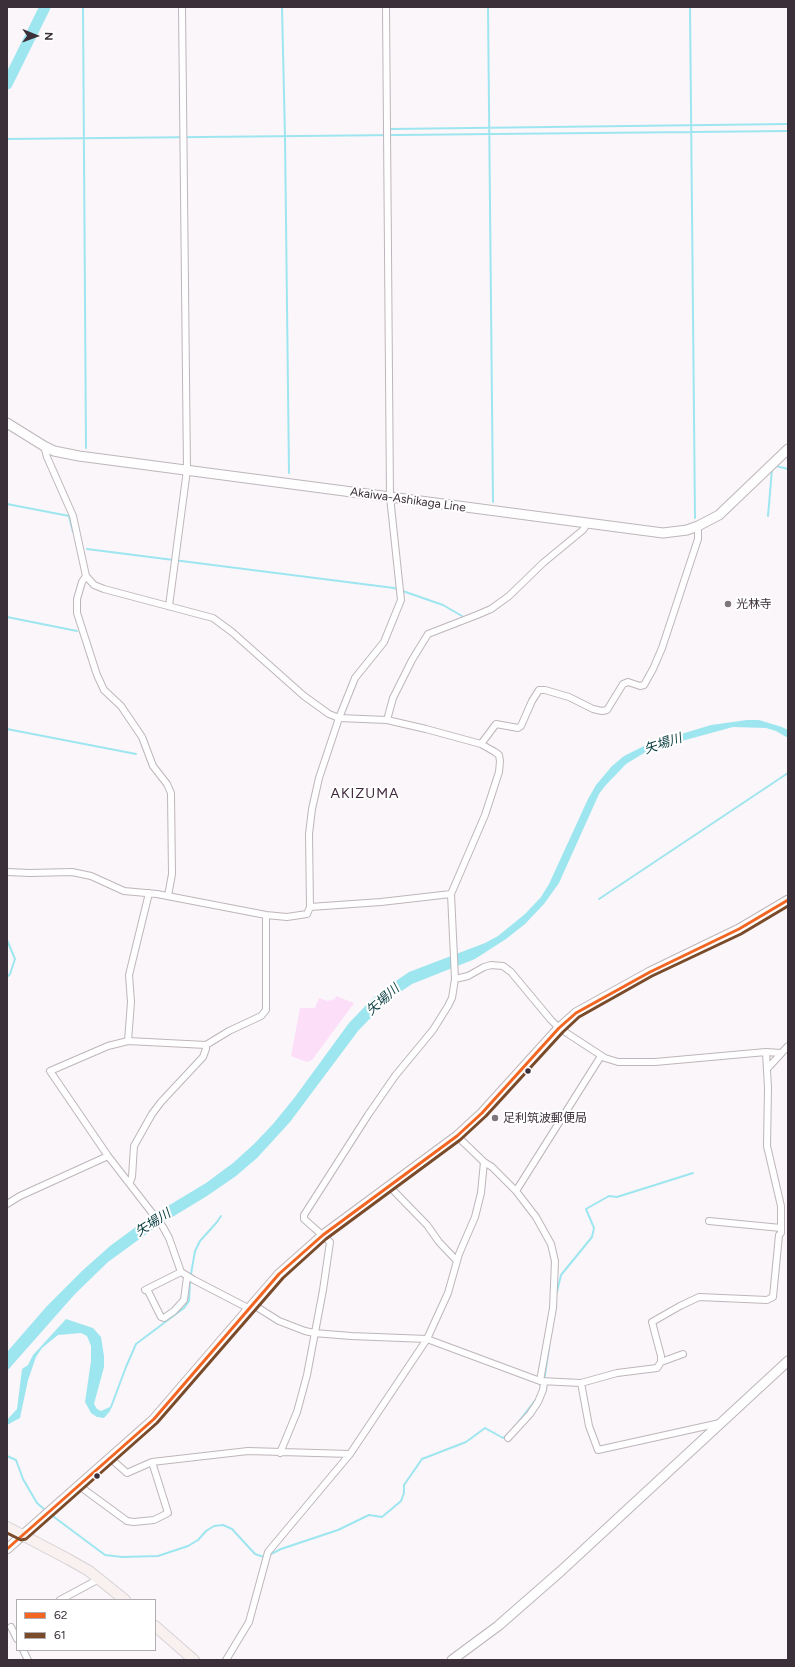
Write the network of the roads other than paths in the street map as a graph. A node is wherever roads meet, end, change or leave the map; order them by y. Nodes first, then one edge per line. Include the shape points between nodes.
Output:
1 (182, 7) edge
2 (386, 7) edge
3 (7, 422) edge
4 (44, 446) junction
5 (788, 449) edge
6 (187, 470) junction
7 (390, 497) junction
8 (587, 524) junction
9 (698, 526) junction
10 (86, 576) junction
11 (169, 606) junction
12 (339, 718) junction
13 (387, 720) junction
14 (481, 744) junction
15 (7, 872) edge
16 (149, 893) junction
17 (451, 894) junction
18 (168, 896) junction
19 (788, 900) edge
20 (310, 907) junction
21 (266, 915) junction
22 (455, 979) junction
23 (559, 1028) junction
24 (128, 1041) junction
25 (206, 1045) junction
26 (788, 1046) edge
27 (766, 1052) junction
28 (781, 1053) junction
29 (601, 1056) junction
30 (767, 1069) junction
31 (457, 1136) junction
32 (108, 1156) junction
33 (484, 1162) junction
34 (130, 1182) junction
35 (389, 1186) junction
36 (516, 1192) junction
37 (7, 1204) edge
38 (709, 1221) dead end
39 (784, 1231) edge
40 (323, 1235) junction
41 (457, 1261) junction
42 (181, 1272) junction
43 (187, 1277) junction
44 (250, 1306) junction
45 (314, 1333) junction
46 (427, 1339) junction
47 (683, 1354) dead end
48 (788, 1361) edge
49 (661, 1362) junction
50 (542, 1381) junction
51 (581, 1383) junction
52 (722, 1422) junction
53 (508, 1438) dead end
54 (280, 1453) junction
55 (350, 1454) junction
56 (110, 1458) junction
57 (152, 1462) junction
58 (78, 1486) junction
59 (7, 1527) edge
60 (23, 1535) junction
61 (7, 1549) edge
62 (99, 1579) junction
63 (62, 1599) edge
64 (124, 1599) edge
65 (156, 1627) edge
66 (9, 1628) edge
67 (16, 1638) edge
68 (24, 1651) edge
69 (28, 1660) edge
70 (194, 1660) edge
71 (226, 1660) edge
72 (452, 1660) edge

1 - 6 street
2 - 7 street
3 - 4 main road, Akaiwa-Ashikaga Line
4 - 6 main road, Akaiwa-Ashikaga Line via 79,456
4 - 10 street via 73,516
5 - 9 main road, Akaiwa-Ashikaga Line via 719,515
6 - 7 main road, Akaiwa-Ashikaga Line
6 - 11 street
7 - 8 main road, Akaiwa-Ashikaga Line
7 - 12 street via 401,600 384,642 355,678
8 - 9 main road, Akaiwa-Ashikaga Line via 663,533
8 - 13 street via 584,530 491,609 428,634 393,698
9 - 14 street via 698,539 662,648 644,685 628,682 623,684 607,710 602,711 569,696 539,690 521,726 518,728 496,724
10 - 11 street via 94,585 104,589
10 - 18 street via 77,599 77,613 97,674 104,690 121,706 142,737 153,766 171,793 172,874
11 - 12 street via 221,622 322,710
12 - 13 street
12 - 20 street via 319,778 312,809 309,834
13 - 14 street
14 - 17 street via 499,755 499,772 485,815
15 - 16 street via 72,872 92,876 124,891
16 - 18 street
16 - 24 street via 129,975 131,1002
17 - 20 street
17 - 22 street
18 - 21 street
19 - 23 main road via 740,929 650,972 593,1003 576,1013
20 - 21 street via 307,914 302,916
21 - 25 street via 265,1012 262,1016 228,1031
22 - 23 street via 491,965 503,966 516,977
22 - 40 street via 452,998 444,1014 372,1108 304,1215 304,1219
23 - 29 street
23 - 31 main road via 482,1113
24 - 25 street
24 - 32 street via 108,1046 50,1071
25 - 34 street via 203,1057 161,1102 134,1146
26 - 28 street
27 - 28 street
27 - 29 street via 655,1062 618,1062
27 - 30 street
28 - 30 street
29 - 36 street
30 - 39 street via 767,1146 781,1200
31 - 33 street
31 - 35 main road
32 - 34 street
32 - 37 street
33 - 36 street
33 - 41 street via 481,1193 475,1217
34 - 42 street via 162,1226 172,1244
35 - 40 main road
35 - 41 street via 428,1224 439,1242
36 - 50 street via 544,1231 551,1244 555,1261 553,1308
38 - 39 street
39 - 49 street via 779,1235 774,1297 767,1300 699,1297 652,1322
40 - 44 main road via 279,1274
40 - 45 street via 330,1242
41 - 46 street via 448,1293
42 - 43 street
42 - 43 street via 146,1290 161,1317 164,1318 174,1311 184,1300
43 - 44 street
44 - 45 street via 292,1327
44 - 56 main road via 154,1418
45 - 46 street
45 - 54 street via 307,1376 297,1412
46 - 50 street
46 - 55 street
47 - 49 street
48 - 52 main road
49 - 51 street via 657,1368 617,1373
50 - 51 street
50 - 53 street via 543,1390 538,1402
51 - 52 street via 589,1426 598,1450
52 - 72 main road via 556,1575 498,1626
54 - 55 street
54 - 57 street via 248,1451
55 - 71 street via 268,1552 249,1622
56 - 57 street via 127,1473
56 - 58 main road
57 - 58 street via 168,1513 154,1520 127,1520
58 - 60 main road
59 - 60 main road
60 - 61 main road
60 - 62 main road
62 - 63 street
62 - 64 main road
65 - 70 main road
66 - 67 street
68 - 69 street

